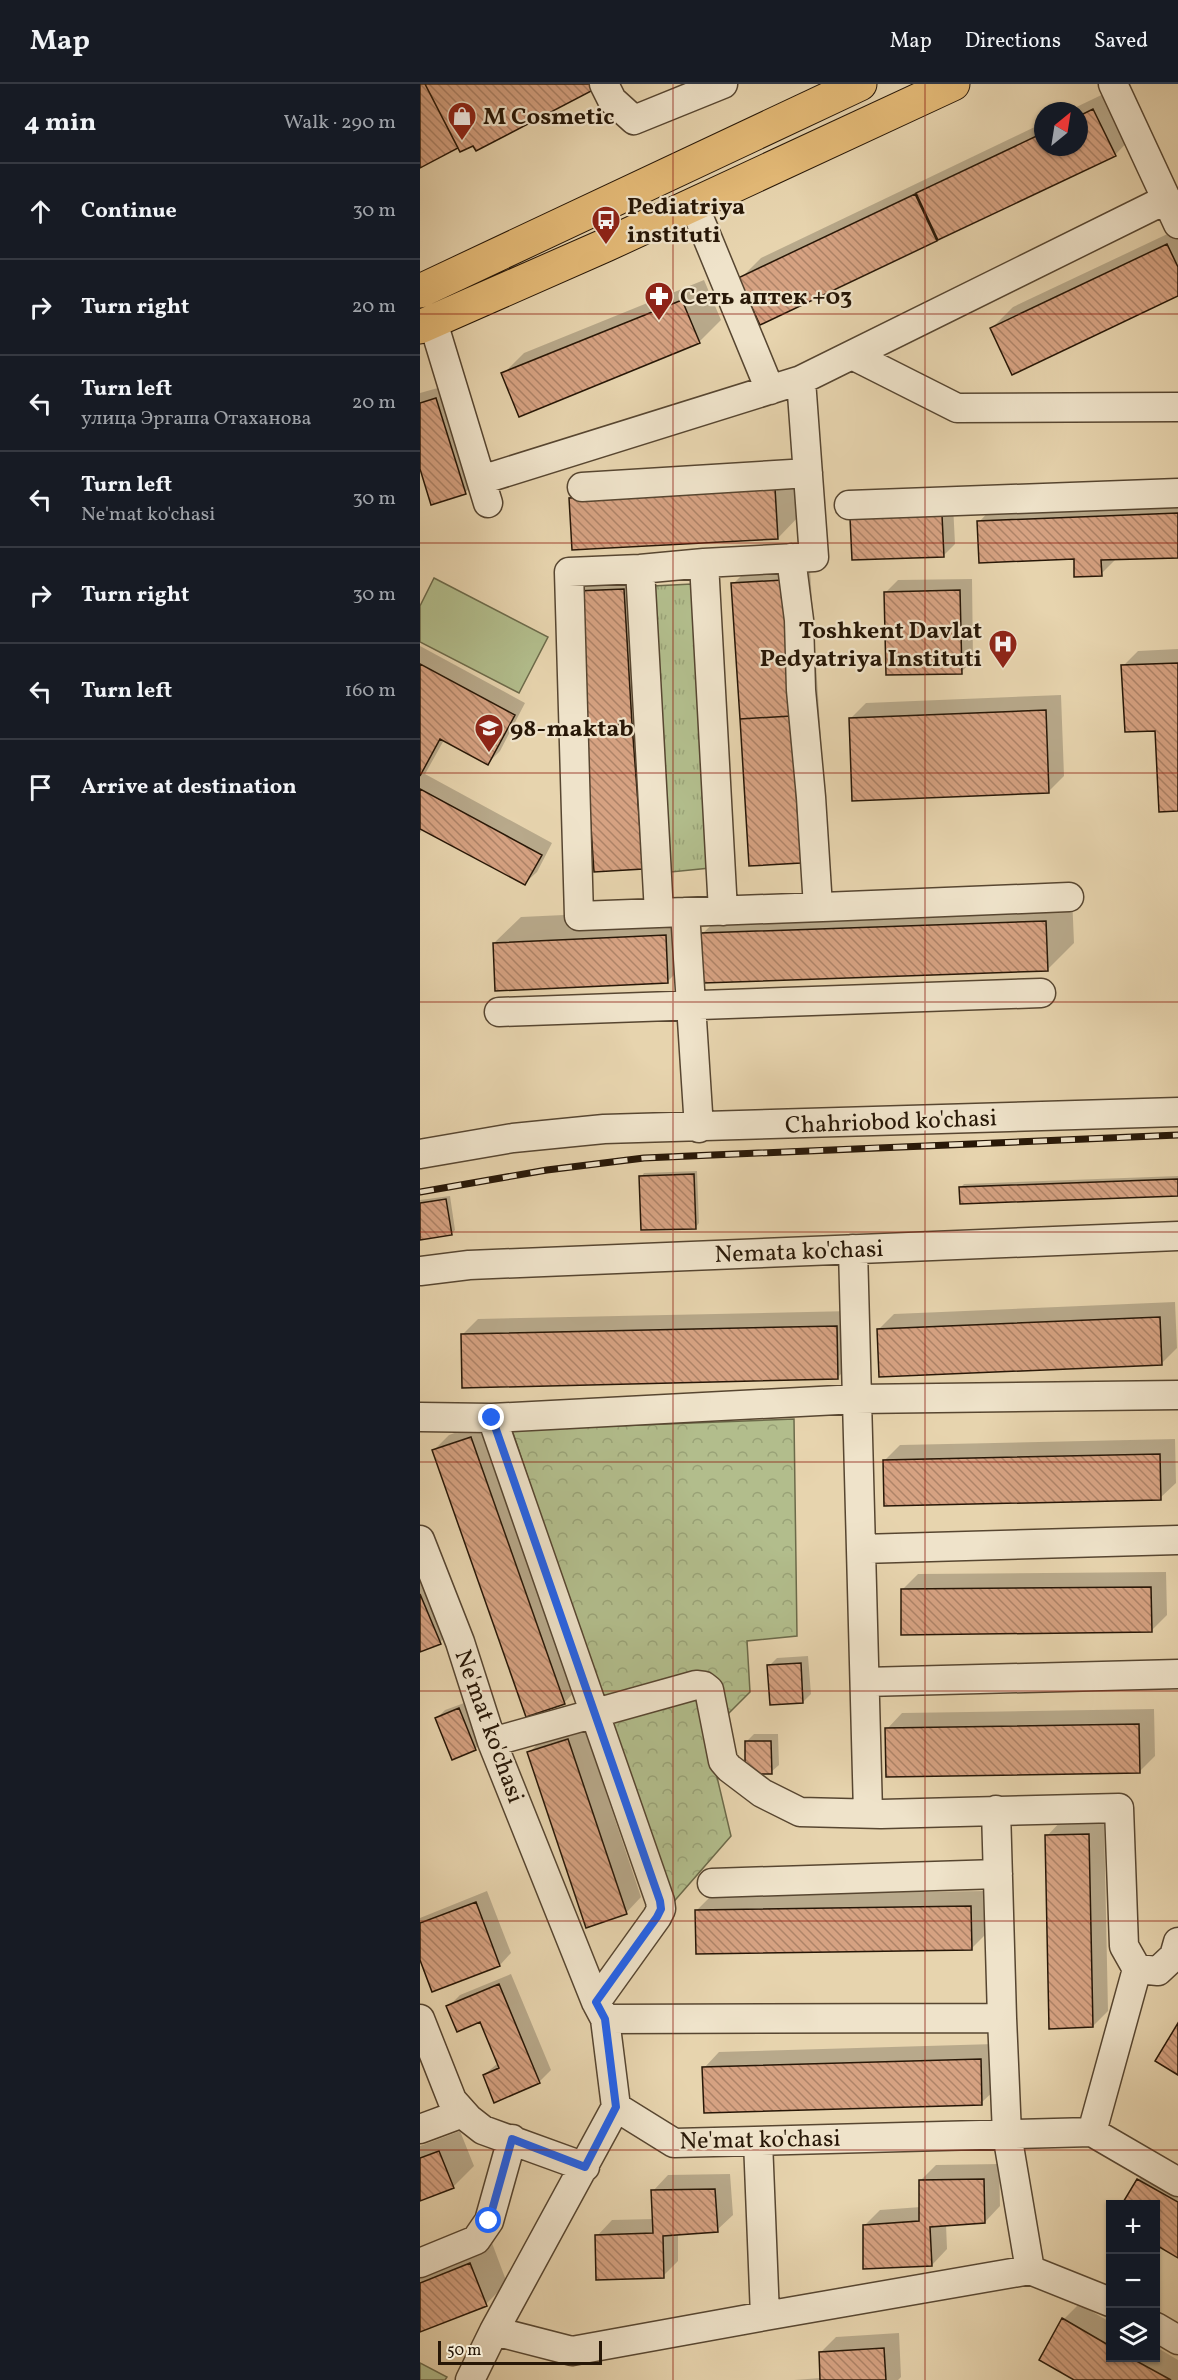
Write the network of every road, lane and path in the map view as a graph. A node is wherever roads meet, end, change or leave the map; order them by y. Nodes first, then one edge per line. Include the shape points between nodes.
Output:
1 (604, 84) edge
2 (723, 84) edge
3 (860, 84) edge
4 (953, 84) edge
5 (1113, 84) edge
6 (693, 203) junction
7 (1172, 211) edge
8 (420, 291) edge
9 (427, 325) edge
10 (852, 355) junction
11 (801, 380) junction
12 (770, 390) junction
13 (1178, 407) edge
14 (808, 474) junction
15 (582, 487) dead end
16 (1178, 493) edge
17 (849, 505) dead end
18 (791, 558) junction
19 (704, 563) junction
20 (640, 569) junction
21 (1069, 897) dead end
22 (818, 907) junction
23 (723, 910) junction
24 (672, 912) junction
25 (1041, 993) dead end
26 (499, 1012) dead end
27 (1178, 1112) edge
28 (699, 1128) junction
29 (420, 1154) edge
30 (1178, 1236) edge
31 (853, 1249) junction
32 (420, 1271) edge
33 (1178, 1395) edge
34 (857, 1399) junction
35 (420, 1417) edge
36 (492, 1418) junction
37 (420, 1540) edge
38 (1178, 1540) edge
39 (861, 1549) junction
40 (1178, 1674) edge
41 (865, 1682) junction
42 (596, 1712) junction
43 (492, 1742) junction
44 (996, 1810) junction
45 (881, 1814) junction
46 (998, 1874) junction
47 (712, 1883) dead end
48 (1178, 1942) edge
49 (1158, 1974) edge
50 (601, 2011) junction
51 (1002, 2018) junction
52 (422, 2030) edge
53 (429, 2070) edge
54 (616, 2107) junction
55 (463, 2113) junction
56 (420, 2130) edge
57 (1092, 2132) junction
58 (1007, 2134) junction
59 (512, 2139) junction
60 (758, 2141) junction
61 (585, 2167) junction
62 (1178, 2182) edge
63 (420, 2263) edge
64 (1030, 2271) junction
65 (1106, 2300) edge
66 (765, 2316) junction
67 (1160, 2330) edge
68 (494, 2331) junction
69 (1178, 2340) edge
70 (470, 2380) edge

1 - 2 street via 612,100 634,120
3 - 8 main road
4 - 6 main road
5 - 7 street
6 - 9 main road
6 - 12 street
7 - 10 street
9 - 12 street via 484,491
10 - 11 street
10 - 13 street via 957,408
11 - 12 street
11 - 14 street
14 - 15 street
14 - 18 street via 814,557
16 - 17 street
18 - 19 street
18 - 22 street via 799,620
19 - 20 street
19 - 23 street
20 - 24 street
20 - 24 street via 569,572 579,916
21 - 22 street
22 - 23 street
23 - 24 street
24 - 28 street
25 - 26 street
27 - 28 street, Chahriobod ko'chasi
28 - 29 street, Chahriobod ko'chasi via 604,1129 513,1138
30 - 31 street, Nemata ko'chasi
31 - 32 street, Nemata ko'chasi via 480,1264
31 - 34 street
33 - 34 street
34 - 36 street
34 - 39 street
35 - 36 street
36 - 42 street
37 - 43 street, Ne'mat ko'chasi via 460,1642
38 - 39 street
39 - 41 street
40 - 41 street
41 - 45 street via 868,1813
42 - 43 street
42 - 45 street via 704,1686 710,1690 723,1761 762,1794 800,1812
42 - 50 street via 661,1909
43 - 50 street, Ne'mat ko'chasi
44 - 45 street
44 - 46 street
44 - 49 street via 1119,1808 1124,1946
46 - 47 street
46 - 51 street
48 - 49 street via 1174,1956
49 - 57 street
50 - 51 street
50 - 54 street, Ne'mat ko'chasi
51 - 58 street
52 - 53 street
53 - 55 street
54 - 60 street, Ne'mat ko'chasi via 674,2143
54 - 61 street
55 - 56 street
55 - 59 street via 483,2130
57 - 58 street, Ne'mat ko'chasi
57 - 62 street
58 - 60 street, Ne'mat ko'chasi
58 - 64 street
59 - 61 street
59 - 63 street via 484,2231 476,2241
60 - 66 street
61 - 68 street
64 - 65 street
64 - 66 street
66 - 68 street via 572,2350
67 - 69 street
68 - 70 street

